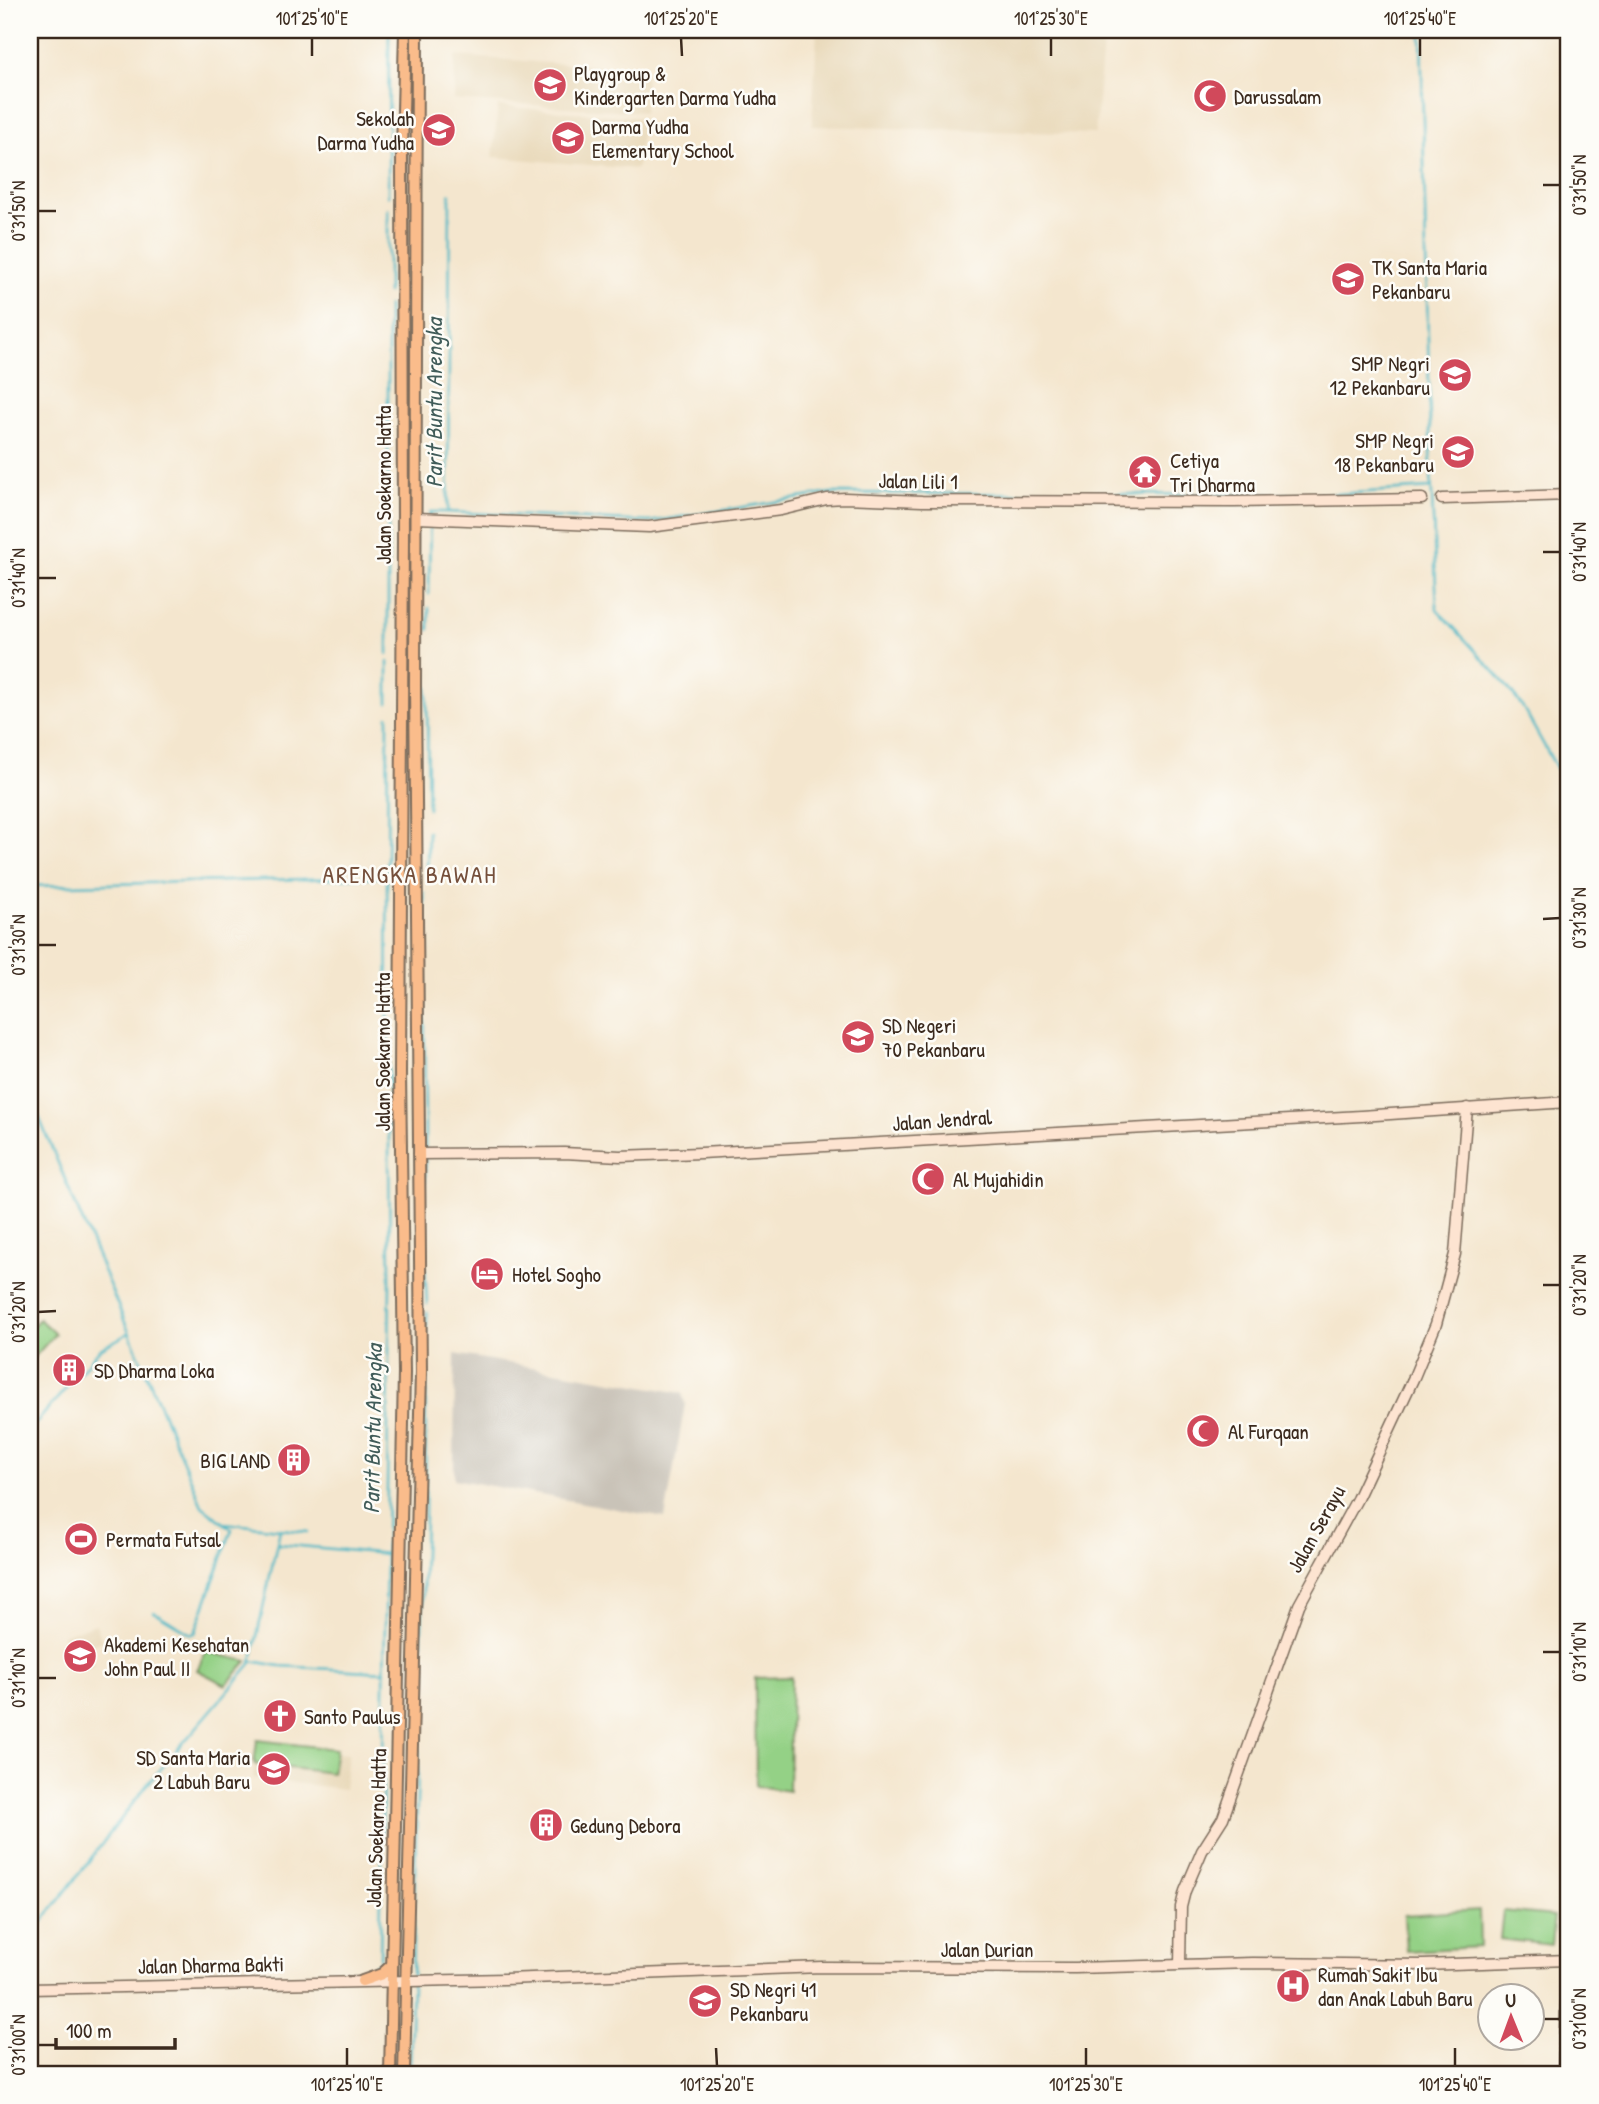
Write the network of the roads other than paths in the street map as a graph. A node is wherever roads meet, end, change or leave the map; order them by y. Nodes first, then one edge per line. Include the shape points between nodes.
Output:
1 (405, 30) edge
2 (417, 30) edge
3 (417, 320) junction
4 (402, 321) junction
5 (1569, 495) edge
6 (1422, 499) dead end
7 (1442, 499) dead end
8 (424, 518) junction
9 (1569, 1102) edge
10 (1466, 1108) junction
11 (425, 1154) junction
12 (421, 1372) junction
13 (404, 1373) junction
14 (1569, 1945) edge
15 (1569, 1960) edge
16 (1180, 1964) junction
17 (393, 1965) junction
18 (408, 1980) junction
19 (362, 1981) junction
20 (392, 1981) junction
21 (30, 1989) edge
22 (390, 2074) edge
23 (404, 2074) edge
24 (1563, 2074) edge

1 - 4 main road, Jalan Soekarno Hatta
2 - 3 main road, Jalan Soekarno Hatta
3 - 4 main road
3 - 8 main road, Jalan Soekarno Hatta
4 - 13 main road, Jalan Soekarno Hatta
5 - 7 main road
6 - 8 main road, Jalan Lili 1 via 845,498 649,527
8 - 11 main road, Jalan Soekarno Hatta via 415,686
9 - 10 main road, Jalan Jendral
10 - 11 main road, Jalan Jendral via 701,1153
10 - 16 main road, Jalan Serayu via 1455,1254 1436,1325 1356,1499 1298,1605 1223,1818 1185,1891
11 - 12 main road, Jalan Soekarno Hatta
12 - 13 main road
12 - 18 main road, Jalan Soekarno Hatta
13 - 17 main road, Jalan Soekarno Hatta
14 - 15 main road
15 - 16 main road, Jalan Durian
15 - 24 main road
16 - 18 main road, Jalan Durian via 822,1967
17 - 19 main road
17 - 20 main road, Jalan Soekarno Hatta
18 - 20 main road, Jalan Durian
18 - 23 main road, Jalan Soekarno Hatta
19 - 20 main road, Jalan Dharma Bakti
19 - 21 main road, Jalan Dharma Bakti
20 - 22 main road, Jalan Soekarno Hatta

